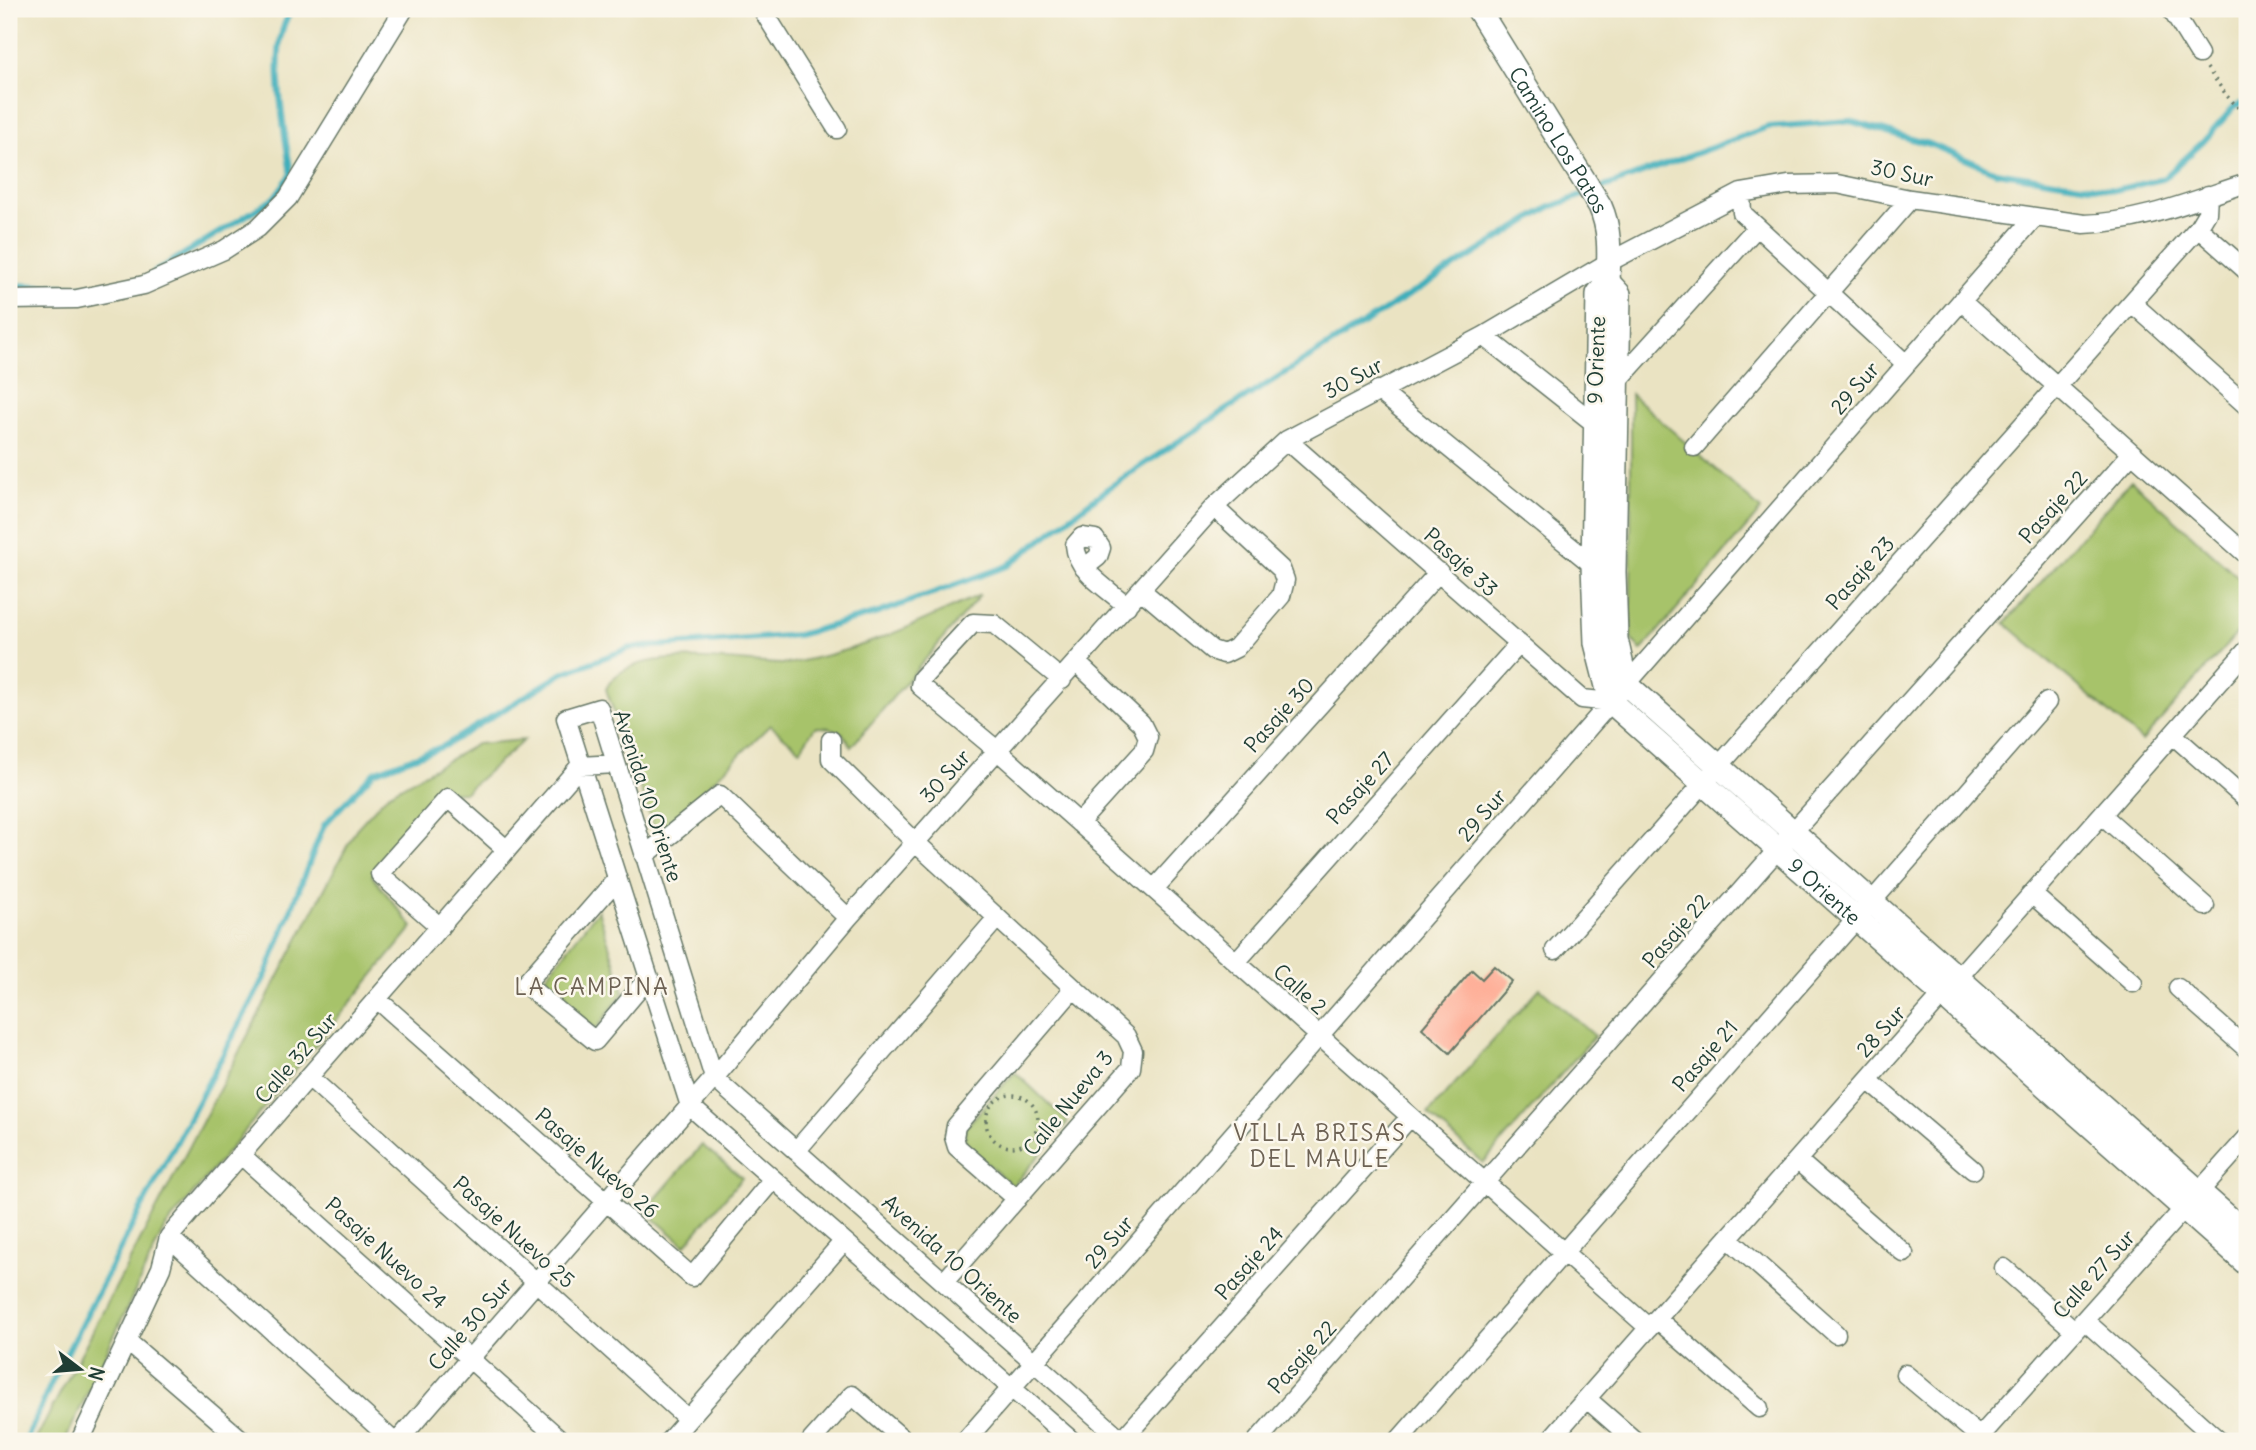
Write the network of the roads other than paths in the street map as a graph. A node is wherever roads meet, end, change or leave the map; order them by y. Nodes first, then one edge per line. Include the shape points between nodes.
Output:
1 (404, 9) edge
2 (762, 9) edge
3 (1478, 9) edge
4 (2171, 9) edge
5 (2199, 54) road end
6 (836, 129) dead end
7 (2247, 183) edge
8 (1741, 194) junction
9 (2208, 195) junction
10 (1910, 199) junction
11 (2034, 218) junction
12 (1757, 227) junction
13 (2198, 228) junction
14 (2247, 271) edge
15 (1609, 272) junction
16 (1829, 293) junction
17 (9, 300) edge
18 (1961, 301) junction
19 (2132, 303) junction
20 (1484, 337) junction
21 (1906, 364) junction
22 (1616, 383) junction
23 (2057, 386) junction
24 (1378, 390) junction
25 (2247, 406) edge
26 (1594, 423) junction
27 (1287, 440) junction
28 (1694, 447) dead end
29 (2132, 453) junction
30 (1214, 507) junction
31 (2247, 555) edge
32 (1593, 565) junction
33 (1083, 568) dead end
34 (1439, 572) junction
35 (1141, 590) junction
36 (1127, 606) junction
37 (1519, 644) junction
38 (2246, 655) edge
39 (1077, 663) junction
40 (1062, 680) junction
41 (1626, 684) junction
42 (1611, 702) junction
43 (2048, 702) dead end
44 (2173, 735) junction
45 (831, 740) dead end
46 (998, 751) junction
47 (616, 764) junction
48 (580, 766) junction
49 (1718, 766) junction
50 (1703, 783) junction
51 (2247, 800) edge
52 (2102, 815) junction
53 (1079, 823) junction
54 (1793, 832) junction
55 (916, 843) junction
56 (507, 850) junction
57 (1778, 850) junction
58 (643, 856) junction
59 (617, 879) junction
60 (1153, 889) junction
61 (2032, 894) junction
62 (1872, 901) junction
63 (2205, 906) dead end
64 (848, 918) junction
65 (997, 918) junction
66 (1856, 919) junction
67 (440, 927) junction
68 (1555, 950) dead end
69 (1236, 962) junction
70 (649, 977) junction
71 (2133, 983) dead end
72 (1950, 986) junction
73 (1074, 988) junction
74 (2178, 988) dead end
75 (377, 999) junction
76 (1319, 1036) junction
77 (2247, 1049) edge
78 (310, 1078) junction
79 (714, 1078) junction
80 (1868, 1080) junction
81 (690, 1106) junction
82 (1410, 1117) junction
83 (2247, 1138) edge
84 (796, 1151) junction
85 (241, 1155) junction
86 (1797, 1160) junction
87 (1973, 1170) dead end
88 (773, 1179) junction
89 (1486, 1184) junction
90 (1017, 1199) junction
91 (2192, 1200) junction
92 (607, 1201) junction
93 (2247, 1234) edge
94 (169, 1237) junction
95 (1728, 1238) junction
96 (844, 1241) junction
97 (1563, 1252) junction
98 (1904, 1253) dead end
99 (2247, 1264) edge
100 (2004, 1268) dead end
101 (536, 1282) junction
102 (944, 1282) junction
103 (1653, 1324) junction
104 (2079, 1325) junction
105 (1836, 1334) dead end
106 (127, 1340) junction
107 (470, 1359) junction
108 (1034, 1362) junction
109 (1905, 1374) dead end
110 (1012, 1388) junction
111 (1587, 1399) junction
112 (1759, 1408) dead end
113 (688, 1419) junction
114 (1986, 1437) edge
115 (80, 1441) edge
116 (243, 1441) edge
117 (395, 1441) edge
118 (562, 1441) edge
119 (669, 1441) edge
120 (811, 1441) edge
121 (905, 1441) edge
122 (965, 1441) edge
123 (1072, 1441) edge
124 (1122, 1441) edge
125 (1257, 1441) edge
126 (1398, 1441) edge
127 (1549, 1441) edge
128 (1634, 1441) edge
129 (2219, 1441) edge

1 - 17 street via 288,198 258,228 224,250 144,285 77,299
2 - 6 street
3 - 15 street, Camino Los Patos via 1595,198 1606,221
4 - 5 street
7 - 9 street, 30 Sur
8 - 10 street, 30 Sur via 1788,185 1836,184
8 - 12 street via 1742,213
8 - 15 street, 30 Sur
9 - 11 street, 30 Sur via 2160,214 2122,222 2084,224
9 - 13 street via 2207,213
10 - 11 street, 30 Sur
10 - 16 street
11 - 18 street, 29 Sur
12 - 16 street
12 - 22 street
13 - 14 street
13 - 19 street, Pasaje 23
15 - 20 street, 30 Sur
15 - 22 street, 9 Oriente via 1619,294
15 - 26 street, 9 Oriente via 1598,295
16 - 21 street
16 - 28 street
18 - 21 street, 29 Sur
18 - 23 street
19 - 23 street, Pasaje 23
19 - 25 street
20 - 24 street, 30 Sur
20 - 26 street
21 - 41 street, 29 Sur
22 - 41 street, 9 Oriente via 1615,639
23 - 29 street
23 - 49 street, Pasaje 23
24 - 27 street, 30 Sur
24 - 32 street
26 - 32 street, 9 Oriente
27 - 30 street, 30 Sur
27 - 34 street, Pasaje 33
29 - 31 street
29 - 54 street, Pasaje 22
30 - 35 street, 30 Sur
30 - 35 street via 1281,569 1285,580 1281,596 1236,648 1224,654 1212,650
32 - 42 street, 9 Oriente via 1596,643
33 - 36 street
34 - 37 street, Pasaje 33
34 - 60 street, Pasaje 30
35 - 36 street, 30 Sur
36 - 39 street, 30 Sur
37 - 42 street, Pasaje 33 via 1582,699
37 - 69 street, Pasaje 27
38 - 44 street, 28 Sur
39 - 40 street, 30 Sur
39 - 53 street via 1141,723 1148,737 1144,751
40 - 46 street, 30 Sur
40 - 46 street, Calle 2 via 994,624 983,621 973,623 922,678 920,687
41 - 42 street, 29 Sur
41 - 49 street, 9 Oriente
42 - 50 street, 9 Oriente
42 - 76 street, 29 Sur
43 - 62 street, Pasaje 21
44 - 51 street
44 - 52 street, 28 Sur
45 - 55 street, Calle Nueva 3 via 831,759
46 - 53 street, Calle 2
46 - 55 street, 30 Sur
47 - 48 street
47 - 48 street, Avenida 10 Oriente via 599,708 566,718
47 - 58 street, Avenida 10 Oriente
48 - 56 street, Calle 32 Sur
48 - 59 street, Avenida 10 Oriente
49 - 50 street, Pasaje 23
49 - 54 street, 9 Oriente
50 - 57 street, 9 Oriente
50 - 68 street, Pasaje 23
52 - 61 street, 28 Sur
52 - 63 street
53 - 60 street, Calle 2
54 - 57 street, Pasaje 22
54 - 62 street, 9 Oriente
55 - 64 street, 30 Sur
55 - 65 street, Calle Nueva 3
56 - 67 street, Calle 32 Sur
56 - 67 street via 448,798 380,874
57 - 66 street, 9 Oriente
57 - 89 street, Pasaje 22
58 - 64 street via 720,794
58 - 79 street, Avenida 10 Oriente
59 - 70 street, Avenida 10 Oriente
59 - 70 street via 524,984 595,1041
60 - 69 street, Calle 2
61 - 71 street
61 - 72 street, 28 Sur
62 - 66 street, Pasaje 21
62 - 72 street, 9 Oriente
64 - 79 street, 30 Sur
65 - 73 street, Calle Nueva 3
65 - 84 street
66 - 72 street, 9 Oriente
66 - 97 street, Pasaje 21
67 - 75 street, Calle 32 Sur
69 - 76 street, Calle 2
70 - 81 street, Avenida 10 Oriente
72 - 80 street, 28 Sur
72 - 91 street, 9 Oriente
73 - 90 street, Calle Nueva 3 via 1126,1036 1133,1051 1131,1068
73 - 90 street via 956,1126 957,1147
74 - 77 street
75 - 78 street, Calle 32 Sur
75 - 92 street, Pasaje Nuevo 26
76 - 82 street, Calle 2
76 - 108 street, 29 Sur
78 - 85 street, Calle 32 Sur
78 - 101 street, Pasaje Nuevo 25
79 - 81 street, Calle 30 Sur
79 - 84 street, Avenida 10 Oriente
80 - 86 street, 28 Sur
80 - 87 street
81 - 88 street
81 - 92 street, Calle 30 Sur
82 - 89 street, Calle 2
82 - 124 street, Pasaje 24
83 - 91 street, Calle 27 Sur
84 - 102 street, Avenida 10 Oriente
85 - 94 street, Calle 32 Sur
85 - 107 street, Pasaje Nuevo 24
86 - 95 street, 28 Sur
86 - 98 street
88 - 92 street, Pasaje Nuevo 26 via 691,1277
88 - 96 street
89 - 97 street, Calle 2
89 - 125 street, Pasaje 22
90 - 102 street, Calle Nueva 3
91 - 93 street, 9 Oriente
91 - 99 street, 9 Oriente
91 - 104 street, Calle 27 Sur
92 - 101 street, Calle 30 Sur
94 - 106 street, Calle 32 Sur via 161,1268
94 - 117 street
95 - 103 street, 28 Sur
95 - 105 street
96 - 110 street
96 - 113 street
97 - 103 street, Calle 2
97 - 126 street, Pasaje 21
100 - 104 street
101 - 107 street, Calle 30 Sur
101 - 113 street, Pasaje Nuevo 25
102 - 108 street, Avenida 10 Oriente
103 - 111 street, 28 Sur
103 - 112 street, Calle 2
104 - 114 street, Calle 27 Sur
104 - 129 street
106 - 115 street, Calle 32 Sur
106 - 116 street
107 - 117 street, Calle 30 Sur
107 - 118 street, Pasaje Nuevo 24
108 - 110 street, 29 Sur
108 - 124 street, Avenida 10 Oriente
109 - 114 street
110 - 122 street, 29 Sur
110 - 123 street
111 - 127 street, 28 Sur
111 - 128 street
113 - 119 street
120 - 121 street via 852,1395

